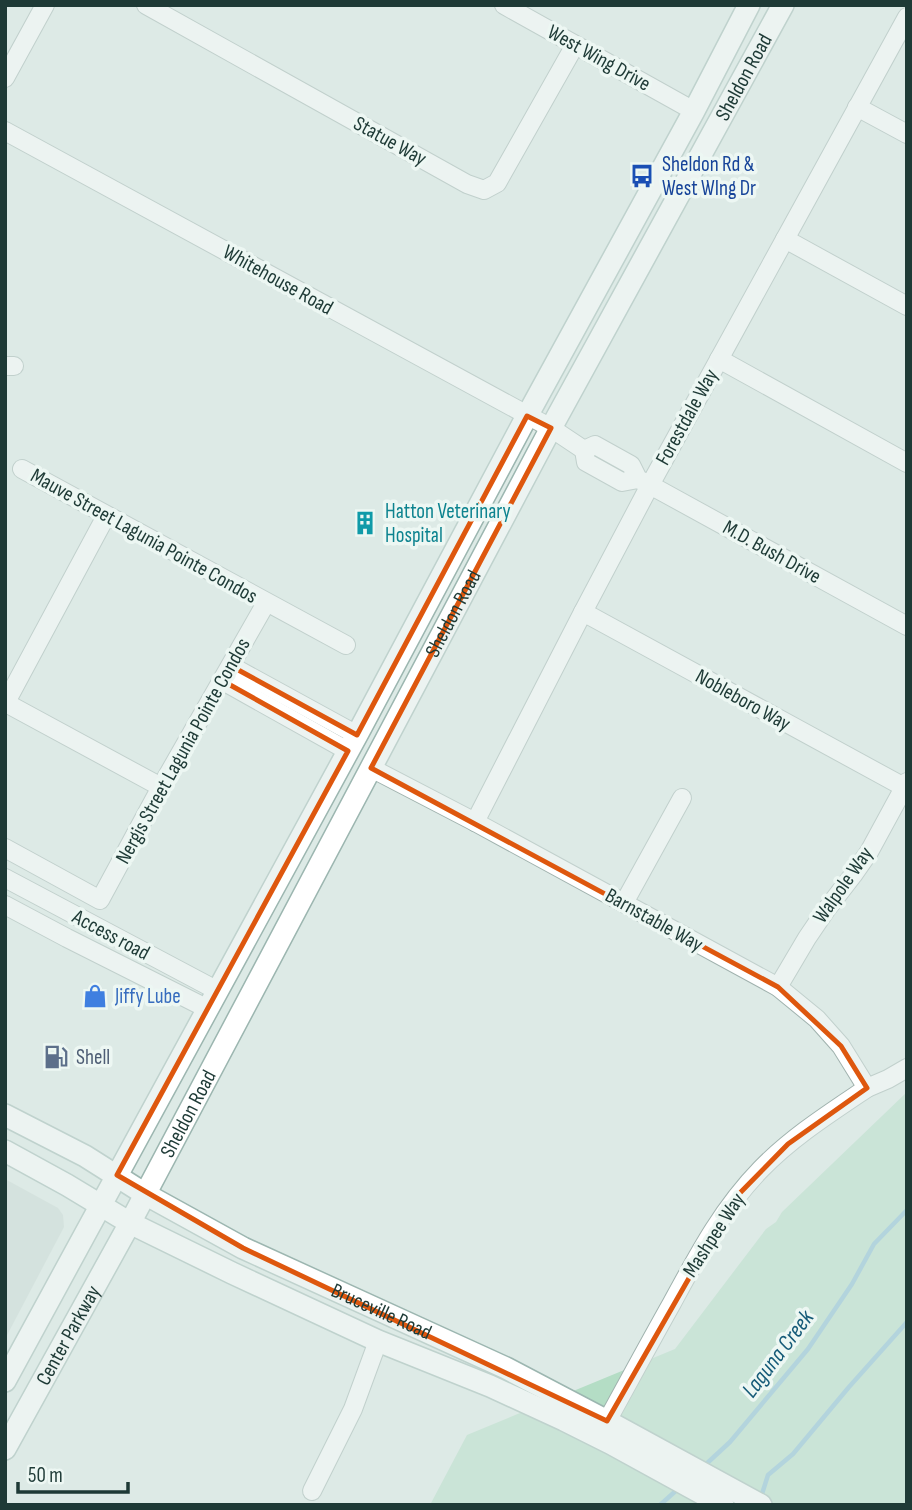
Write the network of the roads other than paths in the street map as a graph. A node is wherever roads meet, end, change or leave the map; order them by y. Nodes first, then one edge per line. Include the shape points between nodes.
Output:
1 (45, 5) edge
2 (146, 5) edge
3 (504, 5) edge
4 (749, 5) edge
5 (783, 5) edge
6 (907, 17) edge
7 (575, 45) junction
8 (5, 78) edge
9 (858, 107) junction
10 (694, 111) junction
11 (5, 131) edge
12 (907, 134) edge
13 (785, 239) junction
14 (907, 306) edge
15 (719, 359) junction
16 (527, 416) junction
17 (551, 428) junction
18 (907, 463) edge
19 (22, 470) dead end
20 (644, 482) junction
21 (106, 516) junction
22 (266, 603) junction
23 (583, 612) junction
24 (907, 626) edge
25 (346, 645) dead end
26 (227, 674) junction
27 (6, 704) edge
28 (353, 743) junction
29 (372, 768) junction
30 (905, 785) edge
31 (161, 787) junction
32 (682, 798) dead end
33 (475, 822) junction
34 (10, 867) edge
35 (624, 903) junction
36 (5, 904) edge
37 (778, 987) junction
38 (213, 1000) junction
39 (907, 1068) edge
40 (867, 1088) junction
41 (5, 1115) edge
42 (5, 1151) edge
43 (117, 1175) junction
44 (145, 1194) junction
45 (102, 1206) junction
46 (130, 1223) junction
47 (378, 1341) junction
48 (5, 1381) edge
49 (607, 1421) junction
50 (5, 1449) edge
51 (641, 1450) junction
52 (312, 1491) dead end
53 (723, 1505) edge
54 (761, 1505) edge

1 - 8 street
2 - 7 street, Statue Way via 484,190 497,183
3 - 7 street, West Wing Drive
4 - 10 main road, Sheldon Road
5 - 17 main road, Sheldon Road
6 - 9 street, Forestdale Way
7 - 10 street, West Wing Drive
9 - 12 street
9 - 13 street, Forestdale Way
10 - 16 main road, Sheldon Road
11 - 16 street, Whitehouse Road
13 - 14 street
13 - 15 street, Forestdale Way
15 - 18 street
15 - 20 street, Forestdale Way
16 - 17 street, Whitehouse Road
16 - 28 main road, Sheldon Road
17 - 20 street, M.D. Bush Drive via 584,450 595,445 631,465
17 - 29 main road, Sheldon Road
19 - 21 street, Mauve Street Lagunia Pointe Condos
20 - 23 street, Forestdale Way
20 - 24 street, M.D. Bush Drive
21 - 22 street, Mauve Street Lagunia Pointe Condos
21 - 27 street
22 - 25 street, Mauve Street Lagunia Pointe Condos
22 - 26 street, Nergis Street Lagunia Pointe Condos
23 - 30 street, Nobleboro Way
23 - 33 street, Forestdale Way
26 - 28 street
26 - 31 street, Nergis Street Lagunia Pointe Condos
27 - 31 street
28 - 38 main road, Sheldon Road
29 - 33 street, Barnstable Way
29 - 44 main road, Sheldon Road
30 - 37 street, Walpole Way via 869,852 819,919
31 - 34 street, Nergis Street Lagunia Pointe Condos via 100,900
32 - 35 street
33 - 35 street, Barnstable Way
34 - 36 street
34 - 38 street, Access road via 79,918
35 - 37 street, Barnstable Way
36 - 38 street via 67,938
37 - 40 street, Barnstable Way via 817,1018
38 - 43 main road, Sheldon Road
39 - 40 street
40 - 49 street, Mashpee Way via 788,1144 735,1198 696,1258
41 - 43 main road, Bruceville Road
42 - 45 main road, Bruceville Road
43 - 44 main road, Bruceville Road
43 - 45 main road, Sheldon Road
44 - 46 main road, Sheldon Road
44 - 49 main road, Bruceville Road via 243,1248 506,1368
45 - 46 main road, Bruceville Road
45 - 48 main road, Center Parkway
46 - 47 main road, Bruceville Road
46 - 50 main road, Center Parkway
47 - 51 main road, Bruceville Road
47 - 52 street via 350,1415
49 - 51 main road, Bruceville Road
51 - 53 main road, Bruceville Road
51 - 54 main road, Bruceville Road

